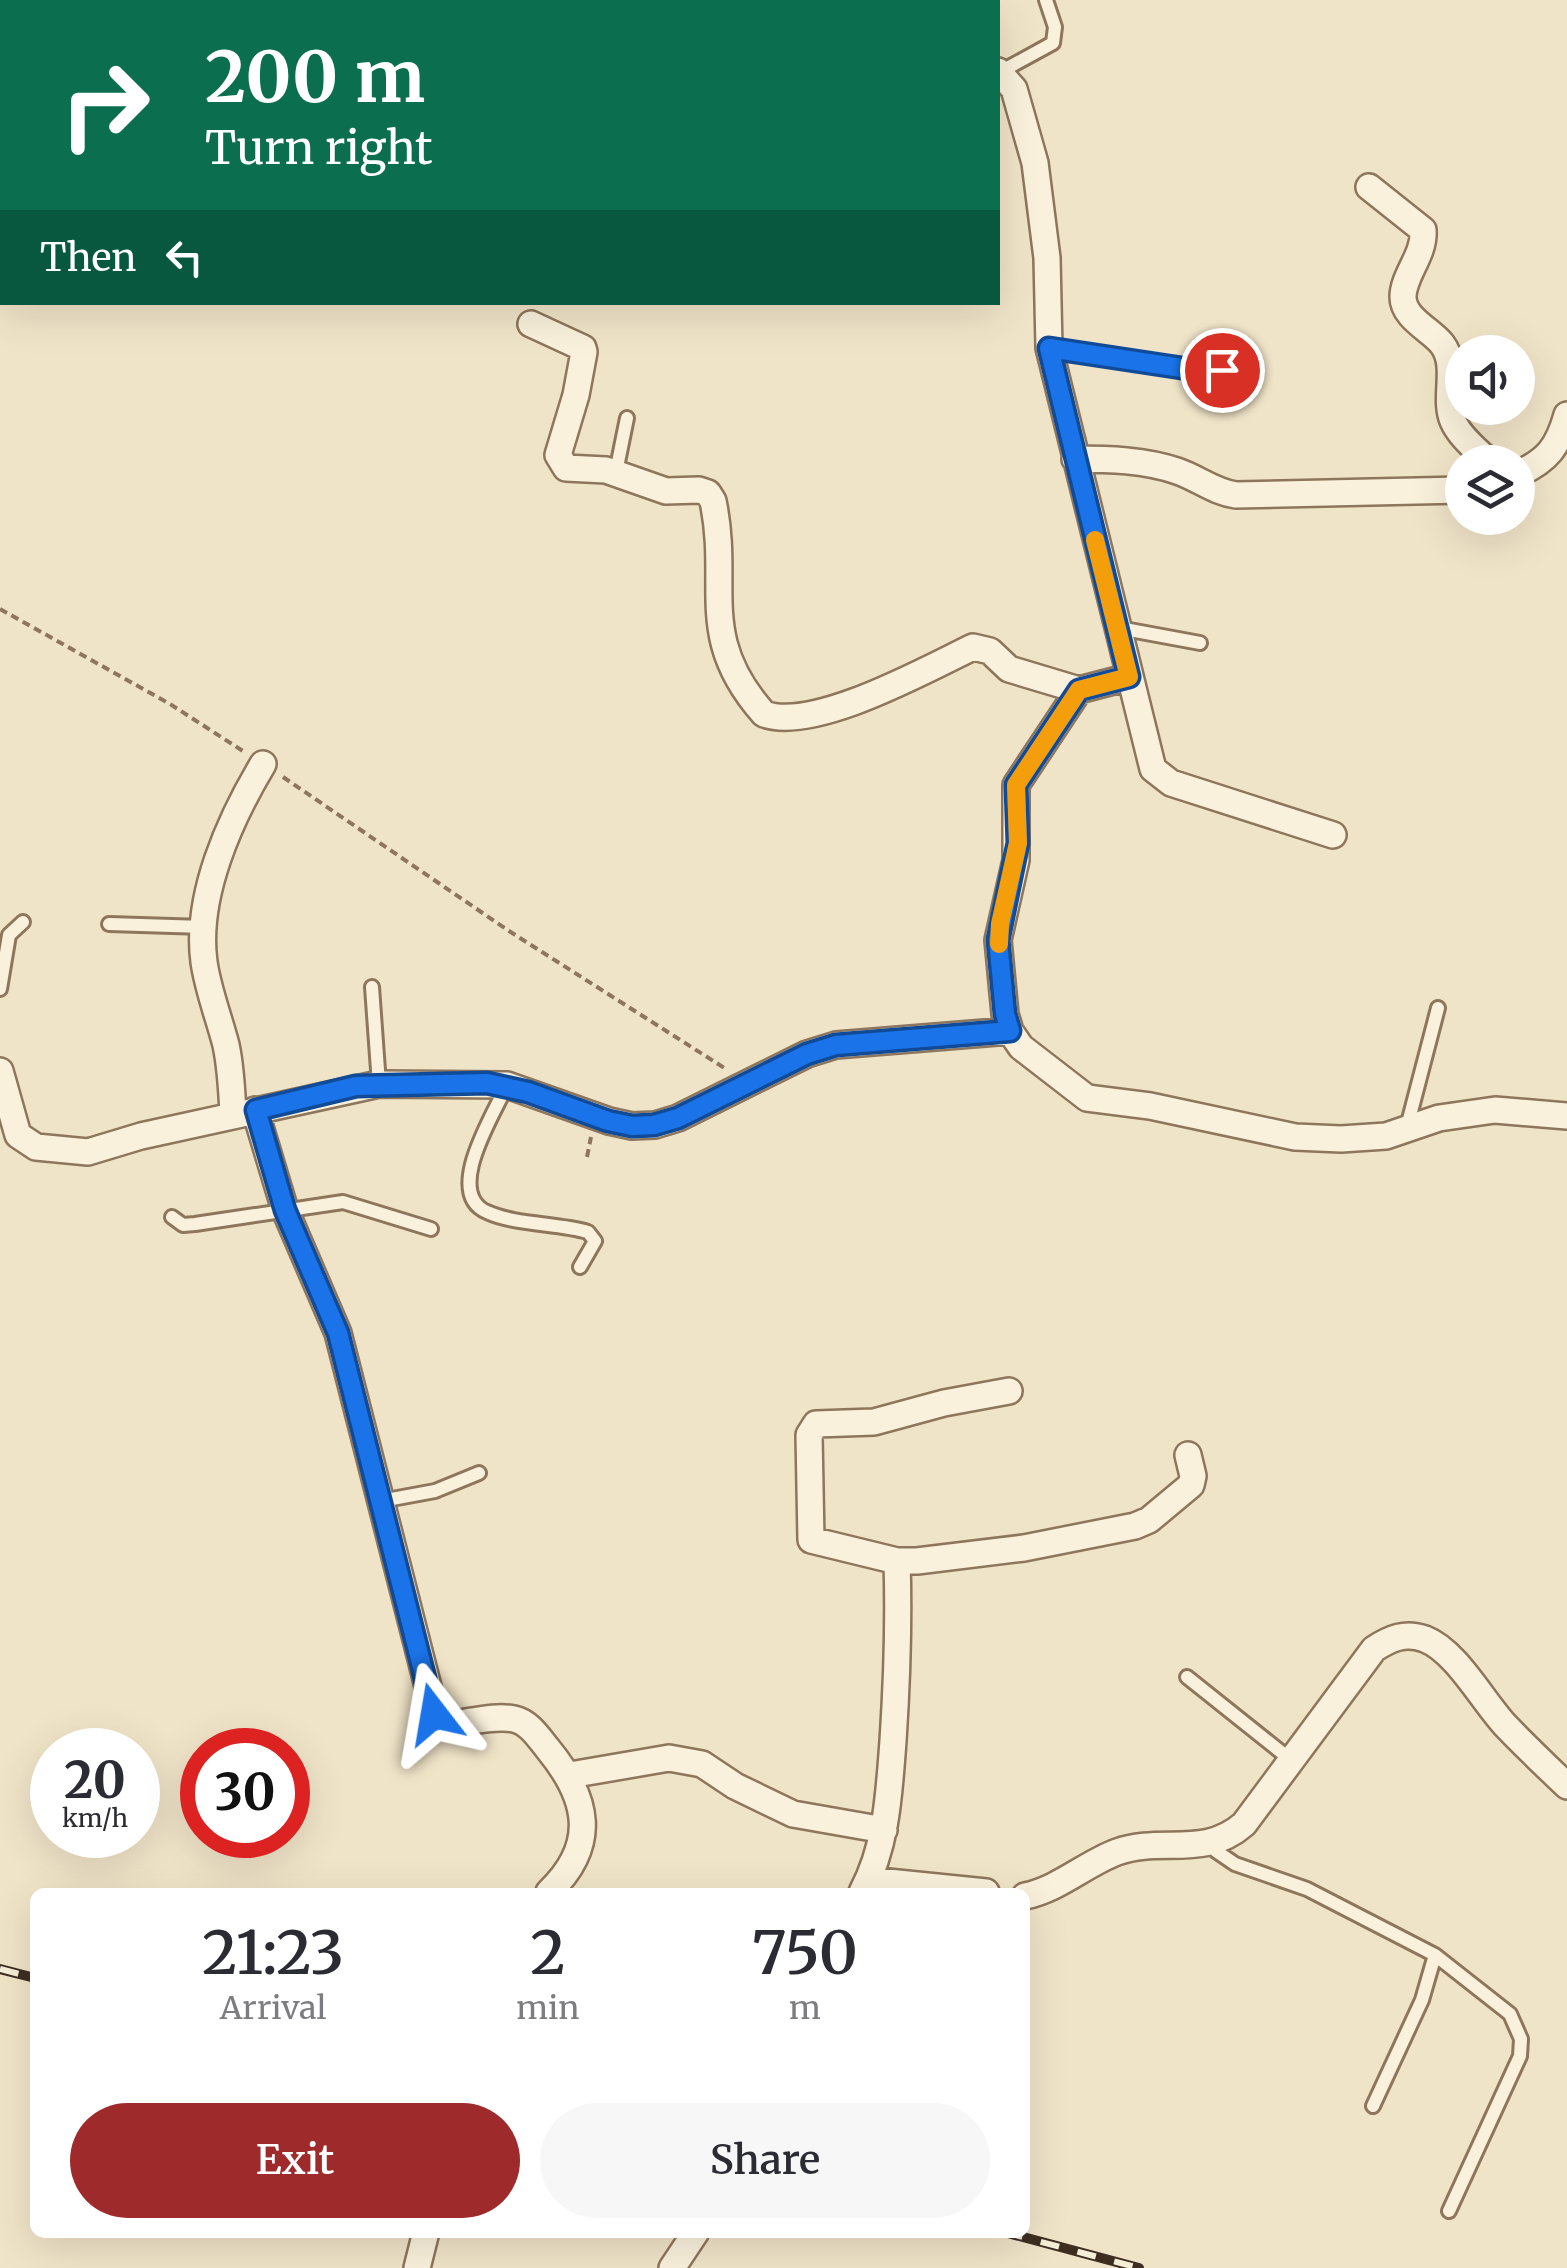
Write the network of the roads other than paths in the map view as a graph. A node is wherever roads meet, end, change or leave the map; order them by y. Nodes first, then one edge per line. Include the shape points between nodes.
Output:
1 (1046, 0) edge
2 (1000, 70) edge
3 (1000, 73) edge
4 (1369, 186) dead end
5 (531, 324) dead end
6 (1049, 348) junction
7 (1250, 370) dead end
8 (627, 418) dead end
9 (1567, 418) edge
10 (1473, 445) edge
11 (1075, 459) junction
12 (1535, 466) edge
13 (616, 472) junction
14 (1445, 490) edge
15 (1117, 628) junction
16 (1200, 643) dead end
17 (1129, 677) junction
18 (1079, 690) junction
19 (263, 764) road end
20 (1333, 834) dead end
21 (24, 922) dead end
22 (110, 924) dead end
23 (204, 926) junction
24 (372, 987) dead end
25 (0, 989) edge
26 (1438, 1008) dead end
27 (1010, 1031) junction
28 (0, 1071) edge
29 (379, 1084) junction
30 (507, 1085) junction
31 (244, 1112) junction
32 (1567, 1116) edge
33 (1407, 1130) junction
34 (285, 1210) junction
35 (172, 1217) dead end
36 (432, 1230) dead end
37 (580, 1267) dead end
38 (1009, 1391) dead end
39 (1188, 1455) dead end
40 (479, 1473) dead end
41 (381, 1501) junction
42 (897, 1561) junction
43 (1188, 1677) dead end
44 (1291, 1760) junction
45 (570, 1775) junction
46 (1567, 1786) edge
47 (884, 1830) junction
48 (1210, 1844) junction
49 (865, 1886) edge
50 (553, 1888) edge
51 (905, 1888) edge
52 (1030, 1895) edge
53 (1435, 1954) junction
54 (1372, 2106) dead end
55 (1449, 2212) dead end
56 (424, 2238) edge
57 (692, 2238) edge
58 (417, 2268) edge
59 (672, 2268) edge

1 - 2 lane via 1053,43
3 - 6 street via 1014,89 1036,164
4 - 10 street via 1423,230 1403,303 1448,356 1450,410
5 - 13 street via 583,348 586,357 560,463
6 - 7 lane via 1195,370
6 - 11 street
8 - 13 lane
9 - 12 street via 1552,453
11 - 14 street via 1166,468 1236,496
11 - 15 street
13 - 18 street via 666,491 698,490 713,500 721,638 764,714 790,718 866,698 973,647 990,651 1009,669
15 - 16 lane
15 - 17 street
17 - 18 street
17 - 20 street via 1159,777
18 - 27 street via 1016,785 1018,843 998,940
19 - 23 street via 226,832
21 - 25 lane via 9,935
22 - 23 lane
23 - 31 street via 204,964
24 - 29 lane
26 - 33 lane
27 - 30 street via 836,1045 654,1125 608,1121
27 - 33 street via 1087,1098 1317,1139
28 - 31 street via 18,1135 36,1147 88,1152
29 - 30 street
29 - 31 street
30 - 37 lane via 468,1188 486,1212 588,1232 595,1240
31 - 34 street
32 - 33 street via 1495,1110
34 - 35 lane via 184,1225
34 - 36 lane via 343,1202
34 - 41 street via 338,1333
38 - 42 street via 890,1419 810,1428 812,1540
39 - 42 street via 1190,1485 1135,1526 1024,1548
40 - 41 lane
41 - 45 street via 434,1714 452,1724 516,1719
42 - 47 street via 900,1644
43 - 44 lane
44 - 46 street via 1374,1649 1409,1636 1445,1651 1504,1724
44 - 48 street via 1244,1824
45 - 47 street via 685,1759 792,1814
45 - 50 street via 583,1815 582,1836 569,1873
47 - 49 street
48 - 52 street via 1116,1852
48 - 53 lane via 1235,1864 1331,1899
49 - 51 street
53 - 54 lane via 1422,2000
53 - 55 lane via 1510,2014 1521,2039 1520,2056
56 - 58 street
57 - 59 street

